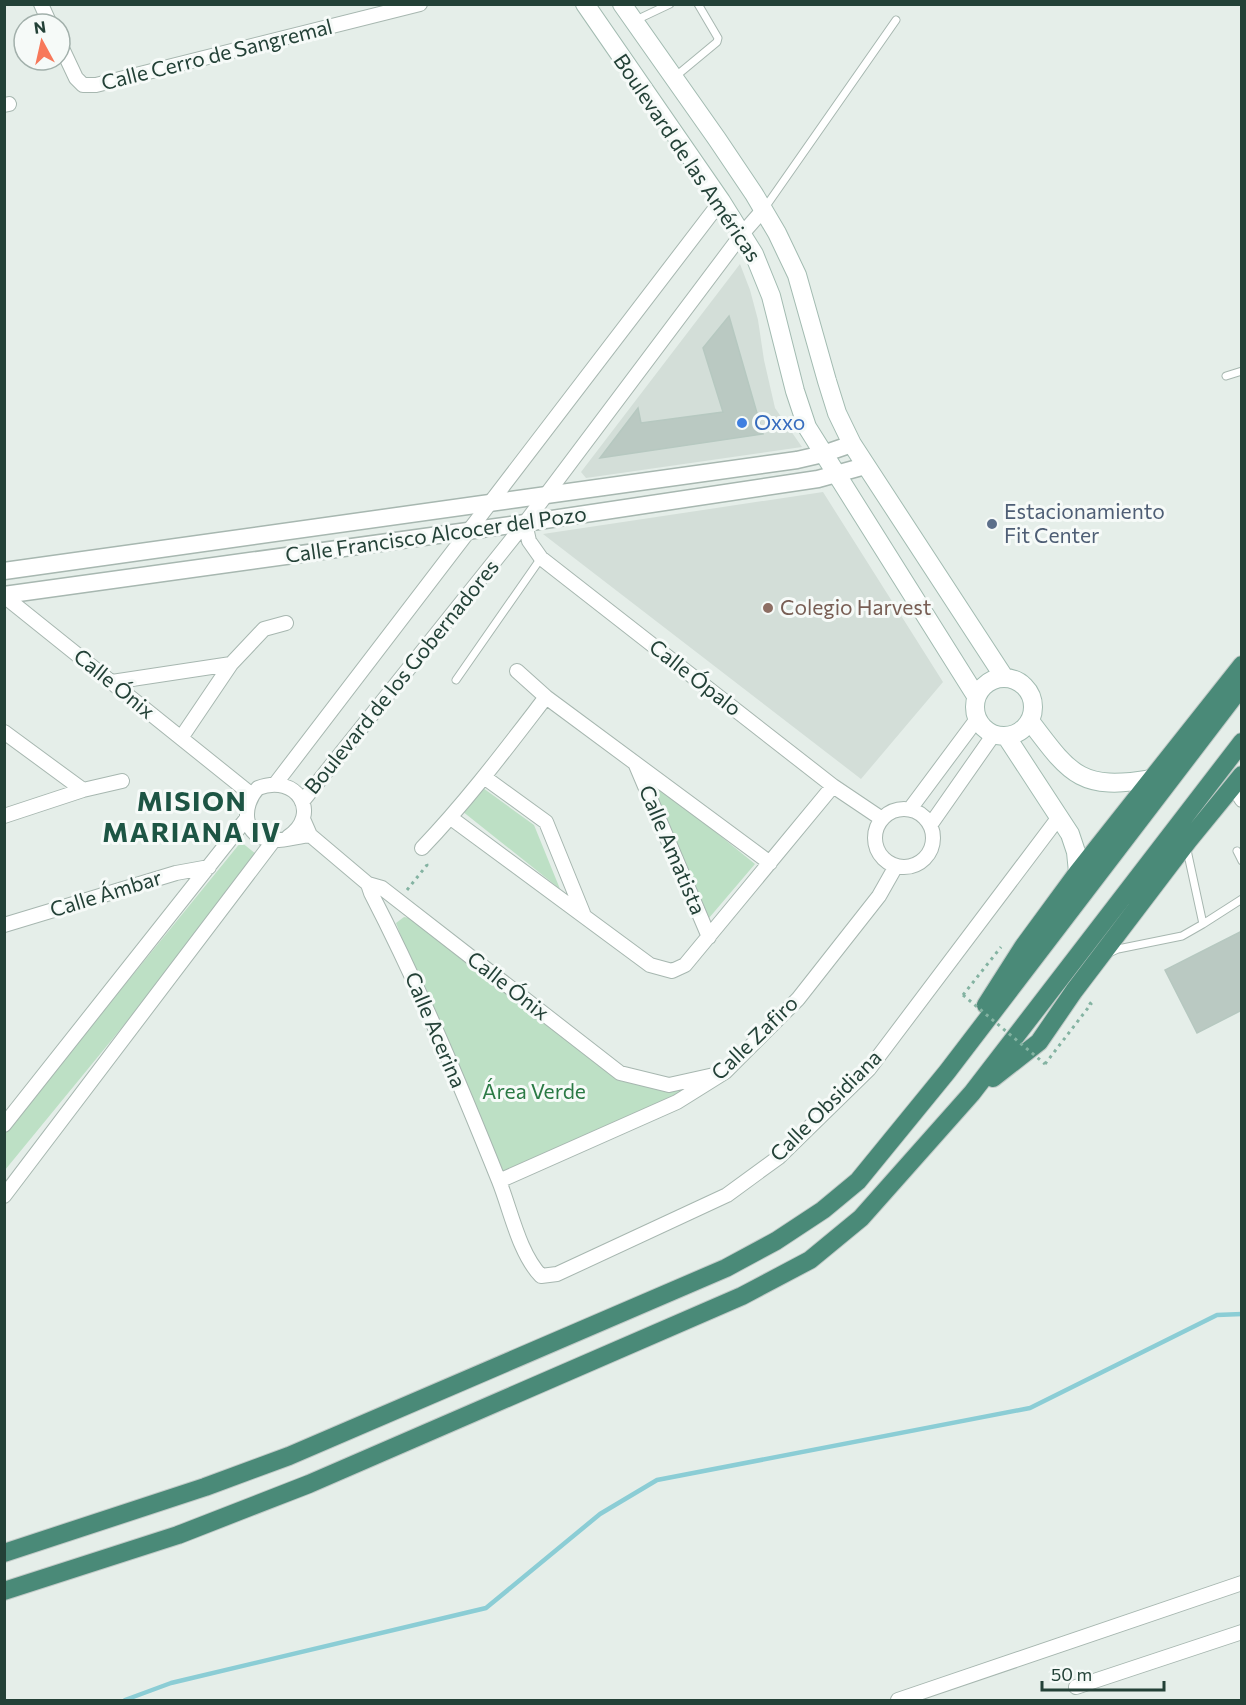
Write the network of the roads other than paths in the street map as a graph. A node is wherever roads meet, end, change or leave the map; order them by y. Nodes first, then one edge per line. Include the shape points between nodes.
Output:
1 (420, 4) edge
2 (585, 4) edge
3 (622, 4) edge
4 (670, 4) edge
5 (698, 4) edge
6 (896, 20) dead end
7 (634, 21) junction
8 (72, 70) edge
9 (674, 78) junction
10 (722, 201) junction
11 (764, 210) junction
12 (742, 234) junction
13 (1242, 371) edge
14 (1226, 376) dead end
15 (852, 444) junction
16 (823, 454) junction
17 (865, 466) junction
18 (836, 475) junction
19 (546, 495) junction
20 (489, 503) junction
21 (525, 523) junction
22 (468, 531) junction
23 (541, 558) junction
24 (4, 571) edge
25 (4, 596) edge
26 (286, 623) dead end
27 (231, 664) junction
28 (1242, 665) edge
29 (516, 671) dead end
30 (1004, 677) junction
31 (456, 680) dead end
32 (111, 682) junction
33 (1242, 686) edge
34 (976, 696) junction
35 (546, 697) junction
36 (977, 719) junction
37 (1030, 721) junction
38 (4, 732) edge
39 (1000, 735) junction
40 (181, 738) junction
41 (1242, 742) edge
42 (635, 763) junction
43 (484, 777) junction
44 (1151, 779) junction
45 (122, 781) dead end
46 (276, 783) junction
47 (833, 786) junction
48 (1239, 787) edge
49 (83, 790) junction
50 (252, 795) junction
51 (302, 802) junction
52 (910, 809) junction
53 (4, 816) edge
54 (1059, 817) junction
55 (247, 818) junction
56 (451, 818) junction
57 (303, 819) junction
58 (882, 819) junction
59 (931, 824) junction
60 (310, 835) junction
61 (288, 837) junction
62 (274, 840) junction
63 (1188, 841) junction
64 (422, 848) road end
65 (1237, 851) dead end
66 (1242, 861) edge
67 (770, 863) junction
68 (896, 866) junction
69 (209, 867) junction
70 (1078, 872) junction
71 (368, 884) junction
72 (1242, 899) edge
73 (403, 905) junction
74 (584, 915) junction
75 (386, 921) junction
76 (1203, 924) junction
77 (4, 925) edge
78 (709, 937) junction
79 (1095, 964) junction
80 (725, 1072) junction
81 (947, 1072) junction
82 (972, 1094) junction
83 (4, 1125) edge
84 (500, 1181) junction
85 (4, 1196) edge
86 (541, 1276) joint
87 (4, 1553) edge
88 (1242, 1583) edge
89 (4, 1591) edge
90 (1242, 1632) edge
91 (1076, 1687) dead end
92 (898, 1701) edge

1 - 8 street, Calle Cerro de Sangremal via 96,85 83,85
2 - 10 main road, Boulevard de las Américas
3 - 7 main road, Boulevard de las Américas
4 - 7 lane
5 - 9 lane via 717,42
6 - 11 lane
7 - 9 main road, Boulevard de las Américas
9 - 11 main road, Boulevard de las Américas
10 - 12 main road, Boulevard de las Américas
10 - 20 street, Boulevard de los Gobernadores
11 - 12 street, Boulevard de los Gobernadores
11 - 15 main road, Boulevard de las Américas via 797,275 826,381
12 - 16 main road, Boulevard de las Américas via 768,285 795,391 807,427
12 - 19 street, Boulevard de los Gobernadores
13 - 14 lane
15 - 16 street, Calle Francisco Alcocer del Pozo
15 - 17 main road, Boulevard de las Américas
16 - 18 main road, Boulevard de las Américas
16 - 19 street, Calle Francisco Alcocer del Pozo
17 - 18 street, Calle Francisco Alcocer del Pozo
17 - 30 main road, Boulevard de las Américas
18 - 21 street, Calle Francisco Alcocer del Pozo
18 - 34 main road, Boulevard de las Américas
19 - 20 street, Calle Francisco Alcocer del Pozo
19 - 21 street, Boulevard de los Gobernadores
20 - 22 street, Boulevard de los Gobernadores
20 - 24 street, Calle Francisco Alcocer del Pozo
21 - 22 street, Calle Francisco Alcocer del Pozo
21 - 23 street, Calle Ópalo via 529,541
21 - 51 street, Boulevard de los Gobernadores
22 - 25 street, Calle Francisco Alcocer del Pozo
22 - 46 street, Boulevard de los Gobernadores
23 - 31 lane
23 - 47 street, Calle Ópalo
25 - 32 street, Calle Ónix
26 - 27 street via 264,629
27 - 32 street
27 - 40 street
28 - 44 highway
29 - 35 street, Calle Amatista
30 - 34 main road via 987,682
30 - 37 main road via 1030,691
32 - 40 street, Calle Ónix
33 - 81 highway
34 - 36 main road
35 - 42 street, Calle Amatista
35 - 43 street
36 - 39 main road
36 - 52 street
37 - 39 main road via 1020,731
37 - 44 main road via 1058,757 1083,777 1112,784
38 - 49 street
39 - 54 main road
39 - 59 street
40 - 50 street, Calle Ónix
41 - 82 highway
42 - 67 street, Calle Amatista
42 - 78 street, Calle Amatista
43 - 56 street
43 - 74 street via 546,822
44 - 70 highway
45 - 49 street
46 - 50 street via 258,788
46 - 51 street via 292,789
47 - 58 street, Calle Ópalo
47 - 67 street, Calle Amatista
48 - 63 highway
49 - 53 street
50 - 55 street
51 - 57 street
52 - 58 street via 890,812
52 - 59 street
54 - 70 main road via 1070,834
54 - 86 street, Calle Obsidiana via 869,1069 778,1158 727,1195 557,1274
55 - 62 street via 256,834
55 - 69 street
56 - 64 street
56 - 74 street, Calle Amatista
57 - 60 street, Calle Ónix
57 - 61 street
58 - 68 street via 874,837 876,846 880,855
59 - 68 street via 934,843 930,853 916,866
60 - 61 street
60 - 71 street, Calle Ónix
61 - 62 street
62 - 85 street
63 - 76 lane via 1187,853
63 - 79 highway
65 - 66 lane
67 - 78 street, Calle Amatista
68 - 80 street, Calle Zafiro via 879,896 798,999
69 - 77 street, Calle Ámbar via 176,873
69 - 83 street
70 - 81 highway via 999,982
71 - 73 street, Calle Ónix via 382,888
71 - 75 street, Calle Acerina
72 - 76 lane
73 - 75 street via 389,912
73 - 80 street, Calle Ónix via 620,1073 669,1085
74 - 78 street, Calle Amatista via 650,965 672,971 685,965
75 - 84 street, Calle Acerina
76 - 79 lane via 1182,936 1118,949
79 - 82 highway via 1039,1042
80 - 84 street, Calle Zafiro via 677,1102
81 - 87 highway via 858,1180 823,1210 726,1268 289,1456
82 - 89 highway via 861,1218 810,1260 742,1296 309,1484 178,1535
84 - 86 street, Calle Acerina via 530,1264
88 - 92 street
90 - 91 street

